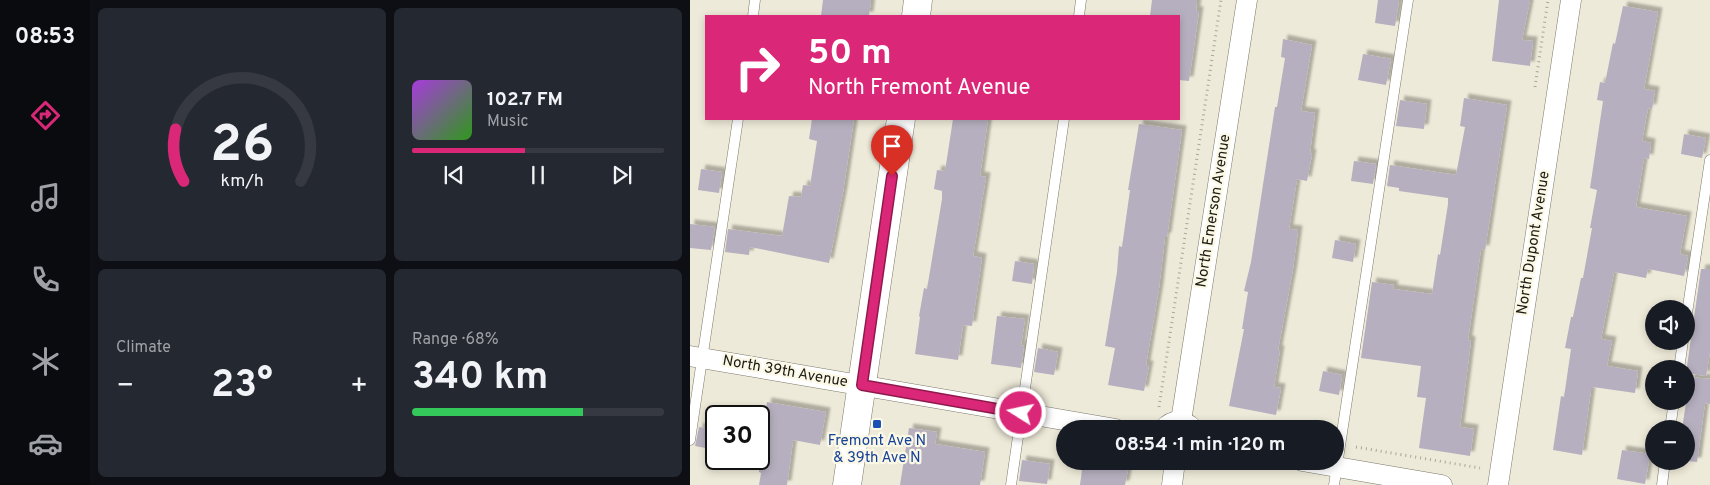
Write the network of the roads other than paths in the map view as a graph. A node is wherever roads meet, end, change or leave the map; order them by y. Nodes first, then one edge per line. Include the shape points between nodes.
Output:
1 (755, 0) edge
2 (918, 0) edge
3 (1081, 0) edge
4 (1247, 0) edge
5 (1408, 0) edge
6 (1571, 0) edge
7 (753, 15) edge
8 (916, 15) edge
9 (1079, 15) edge
10 (738, 120) edge
11 (901, 120) edge
12 (1064, 120) edge
13 (1710, 160) edge
14 (1689, 300) edge
15 (696, 356) edge
16 (862, 385) junction
17 (1021, 413) junction
18 (1063, 420) edge
19 (1180, 420) edge
20 (690, 440) edge
21 (1174, 470) edge
22 (1322, 470) edge
23 (1664, 470) edge
24 (1335, 476) edge
25 (847, 485) edge
26 (1011, 485) edge
27 (1172, 485) edge
28 (1442, 485) edge
29 (1498, 485) edge
30 (1662, 485) edge

1 - 7 lane
2 - 8 street
3 - 9 lane
4 - 19 street, North Emerson Avenue
5 - 24 lane
6 - 29 street, North Dupont Avenue
10 - 15 lane
11 - 16 street
12 - 17 lane
13 - 14 lane
15 - 16 street, North 39th Avenue
15 - 20 lane
16 - 17 street, North 39th Avenue
16 - 25 street
17 - 18 street, North 39th Avenue
17 - 26 lane
21 - 27 street
22 - 24 street
23 - 30 lane
24 - 28 street

